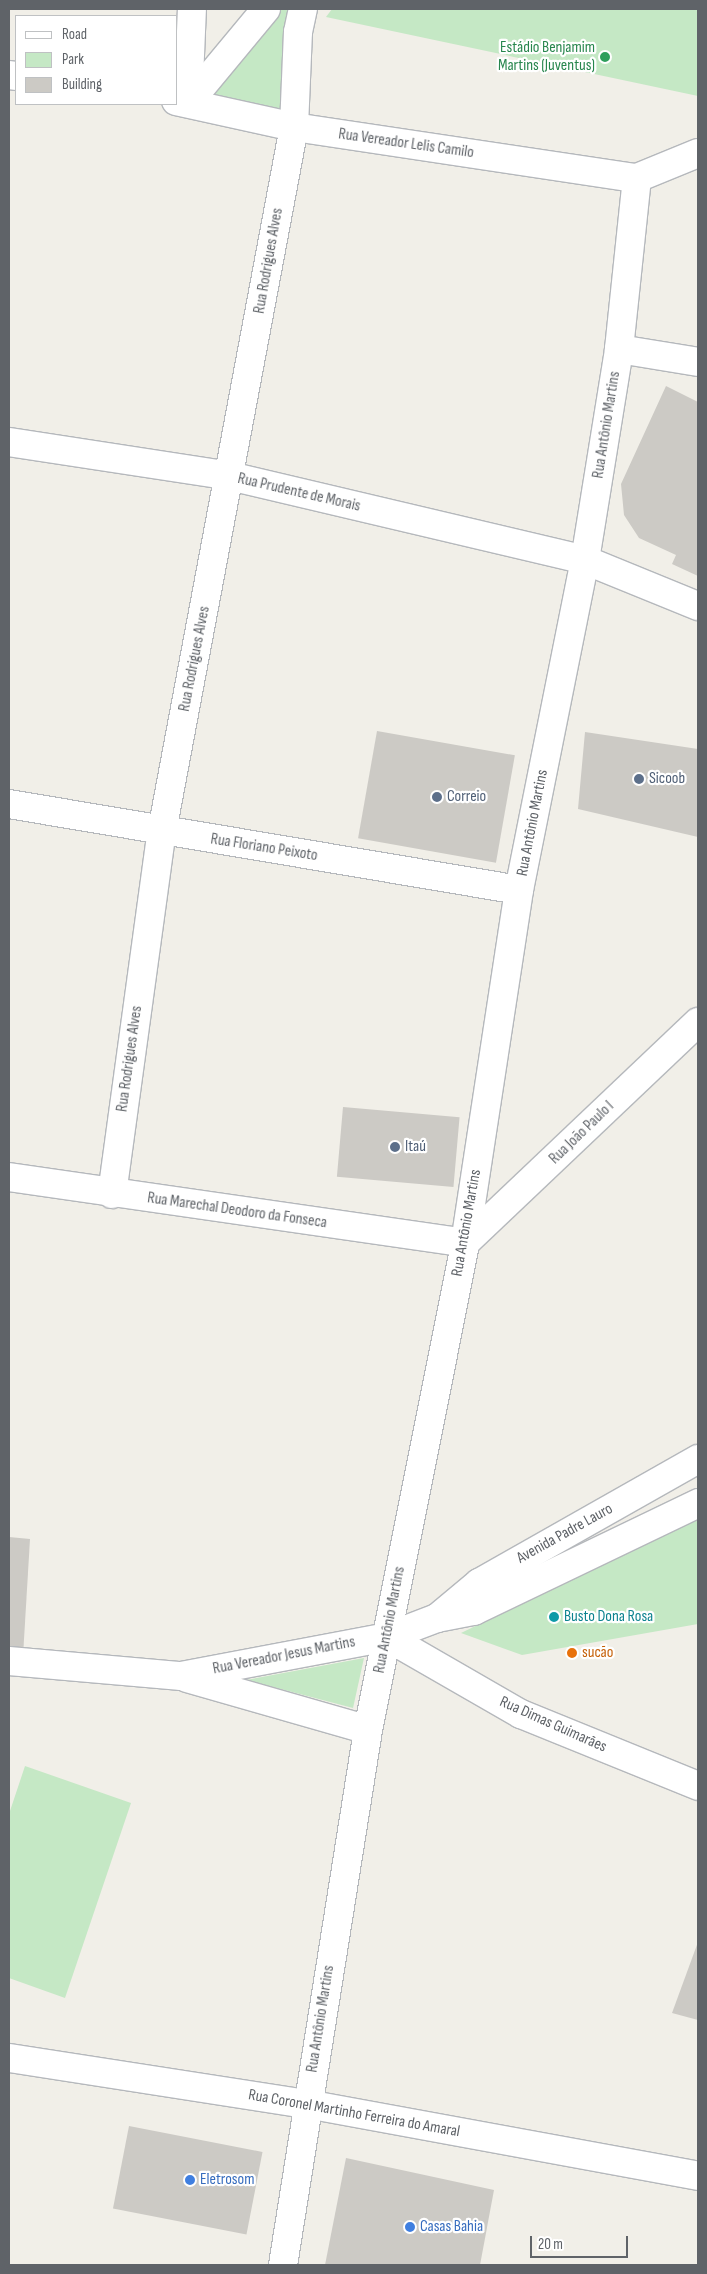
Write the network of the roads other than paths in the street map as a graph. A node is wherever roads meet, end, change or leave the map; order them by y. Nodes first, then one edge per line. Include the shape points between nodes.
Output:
1 (192, 9) edge
2 (266, 9) edge
3 (302, 9) edge
4 (182, 102) edge
5 (294, 127) junction
6 (698, 153) edge
7 (637, 178) junction
8 (619, 349) junction
9 (698, 362) edge
10 (9, 442) edge
11 (230, 476) junction
12 (585, 560) junction
13 (698, 606) edge
14 (9, 804) edge
15 (162, 831) junction
16 (520, 890) junction
17 (698, 1022) edge
18 (9, 1177) edge
19 (112, 1194) junction
20 (465, 1244) junction
21 (698, 1459) edge
22 (698, 1503) edge
23 (437, 1618) junction
24 (387, 1637) junction
25 (9, 1661) edge
26 (181, 1676) junction
27 (368, 1730) junction
28 (698, 1786) edge
29 (9, 2058) edge
30 (306, 2104) junction
31 (698, 2176) edge
32 (283, 2265) edge

1 - 4 street
2 - 4 street
3 - 5 street, Rua Rodrigues Alves
4 - 5 street, Rua Vereador Lelis Camilo
5 - 7 street, Rua Vereador Lelis Camilo
5 - 11 street, Rua Rodrigues Alves
6 - 7 street
7 - 8 street, Rua Antônio Martins
8 - 9 street
8 - 12 street, Rua Antônio Martins
10 - 11 street, Rua Prudente de Morais
11 - 12 street, Rua Prudente de Morais
11 - 15 street, Rua Rodrigues Alves
12 - 13 street, Rua Prudente de Morais
12 - 16 street, Rua Antônio Martins
14 - 15 street, Rua Floriano Peixoto
15 - 16 street, Rua Floriano Peixoto
15 - 19 street, Rua Rodrigues Alves
16 - 20 street, Rua Antônio Martins
17 - 20 street, Rua João Paulo I
18 - 19 street, Rua Marechal Deodoro da Fonseca
19 - 20 street, Rua Marechal Deodoro da Fonseca
20 - 24 street, Rua Antônio Martins
21 - 23 street, Avenida Padre Lauro via 479,1582
22 - 23 street, Avenida Padre Lauro via 474,1611
23 - 24 street, Avenida Padre Lauro
24 - 26 street, Rua Vereador Jesus Martins
24 - 27 street, Rua Antônio Martins
24 - 28 street, Rua Dimas Guimarães via 521,1714
25 - 26 street, Rua Vereador Jesus Martins
26 - 27 street, Rua Vereador Jesus Martins
27 - 30 street, Rua Antônio Martins
29 - 30 street, Rua Coronel Martinho Ferreira do Amaral
30 - 31 street, Rua Coronel Martinho Ferreira do Amaral
30 - 32 street, Rua Antônio Martins

